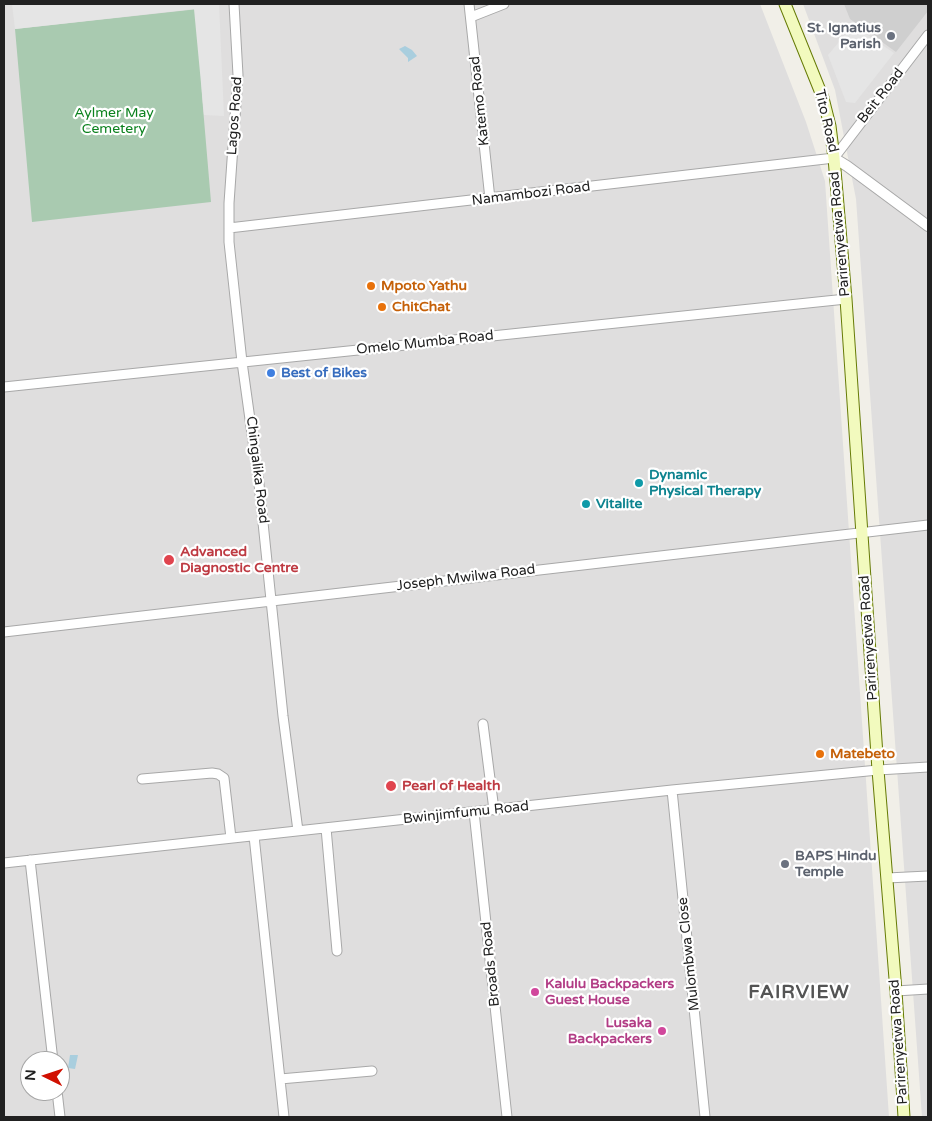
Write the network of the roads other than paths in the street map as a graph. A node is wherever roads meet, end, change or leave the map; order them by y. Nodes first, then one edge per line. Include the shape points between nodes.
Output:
1 (234, 4) edge
2 (470, 4) edge
3 (504, 4) edge
4 (785, 4) edge
5 (471, 17) junction
6 (928, 35) edge
7 (834, 158) junction
8 (490, 199) junction
9 (928, 226) edge
10 (229, 228) junction
11 (846, 299) junction
12 (242, 362) junction
13 (4, 387) edge
14 (928, 524) edge
15 (862, 532) junction
16 (272, 600) junction
17 (4, 632) edge
18 (483, 724) dead end
19 (928, 767) edge
20 (878, 770) junction
21 (142, 779) dead end
22 (672, 790) junction
23 (494, 810) junction
24 (474, 812) junction
25 (326, 828) junction
26 (298, 831) junction
27 (254, 836) junction
28 (231, 838) junction
29 (30, 860) junction
30 (4, 863) edge
31 (928, 876) edge
32 (887, 878) junction
33 (337, 951) dead end
34 (928, 990) edge
35 (896, 991) junction
36 (52, 1051) edge
37 (372, 1071) dead end
38 (280, 1079) junction
39 (58, 1101) edge
40 (60, 1117) edge
41 (284, 1117) edge
42 (507, 1117) edge
43 (705, 1117) edge
44 (904, 1117) edge

1 - 10 street, Lagos Road via 238,75
2 - 5 street, Katemo Road
3 - 5 street
4 - 7 main road, Tito Road via 823,98
5 - 8 street, Katemo Road
6 - 7 street, Beit Road
7 - 8 street, Namambozi Road
7 - 9 street, Tito Road
7 - 11 main road, Parirenyetwa Road
8 - 10 street, Namambozi Road
10 - 12 street, Chingalika Road
11 - 12 street, Omelo Mumba Road
11 - 15 main road, Parirenyetwa Road
12 - 13 street, Omelo Mumba Road
12 - 16 street, Chingalika Road
14 - 15 street, Joseph Mwilwa Road
15 - 16 street, Joseph Mwilwa Road
15 - 20 main road, Parirenyetwa Road
16 - 17 street, Joseph Mwilwa Road
16 - 26 street, Chingalika Road
18 - 23 street
19 - 20 street, Bwinjimfumu Road
20 - 22 street, Bwinjimfumu Road
20 - 32 main road, Parirenyetwa Road
21 - 28 street via 218,774 224,778
22 - 23 street, Bwinjimfumu Road
22 - 43 street, Mulombwa Close
23 - 24 street, Bwinjimfumu Road
24 - 25 street, Bwinjimfumu Road
24 - 42 street, Broads Road
25 - 26 street, Bwinjimfumu Road
25 - 33 street
26 - 27 street, Bwinjimfumu Road
27 - 28 street, Bwinjimfumu Road
27 - 38 street
28 - 29 street, Bwinjimfumu Road
29 - 30 street, Bwinjimfumu Road
29 - 36 street
31 - 32 street
32 - 35 main road, Parirenyetwa Road
34 - 35 street
35 - 44 main road, Parirenyetwa Road
37 - 38 street
38 - 41 street
39 - 40 street

